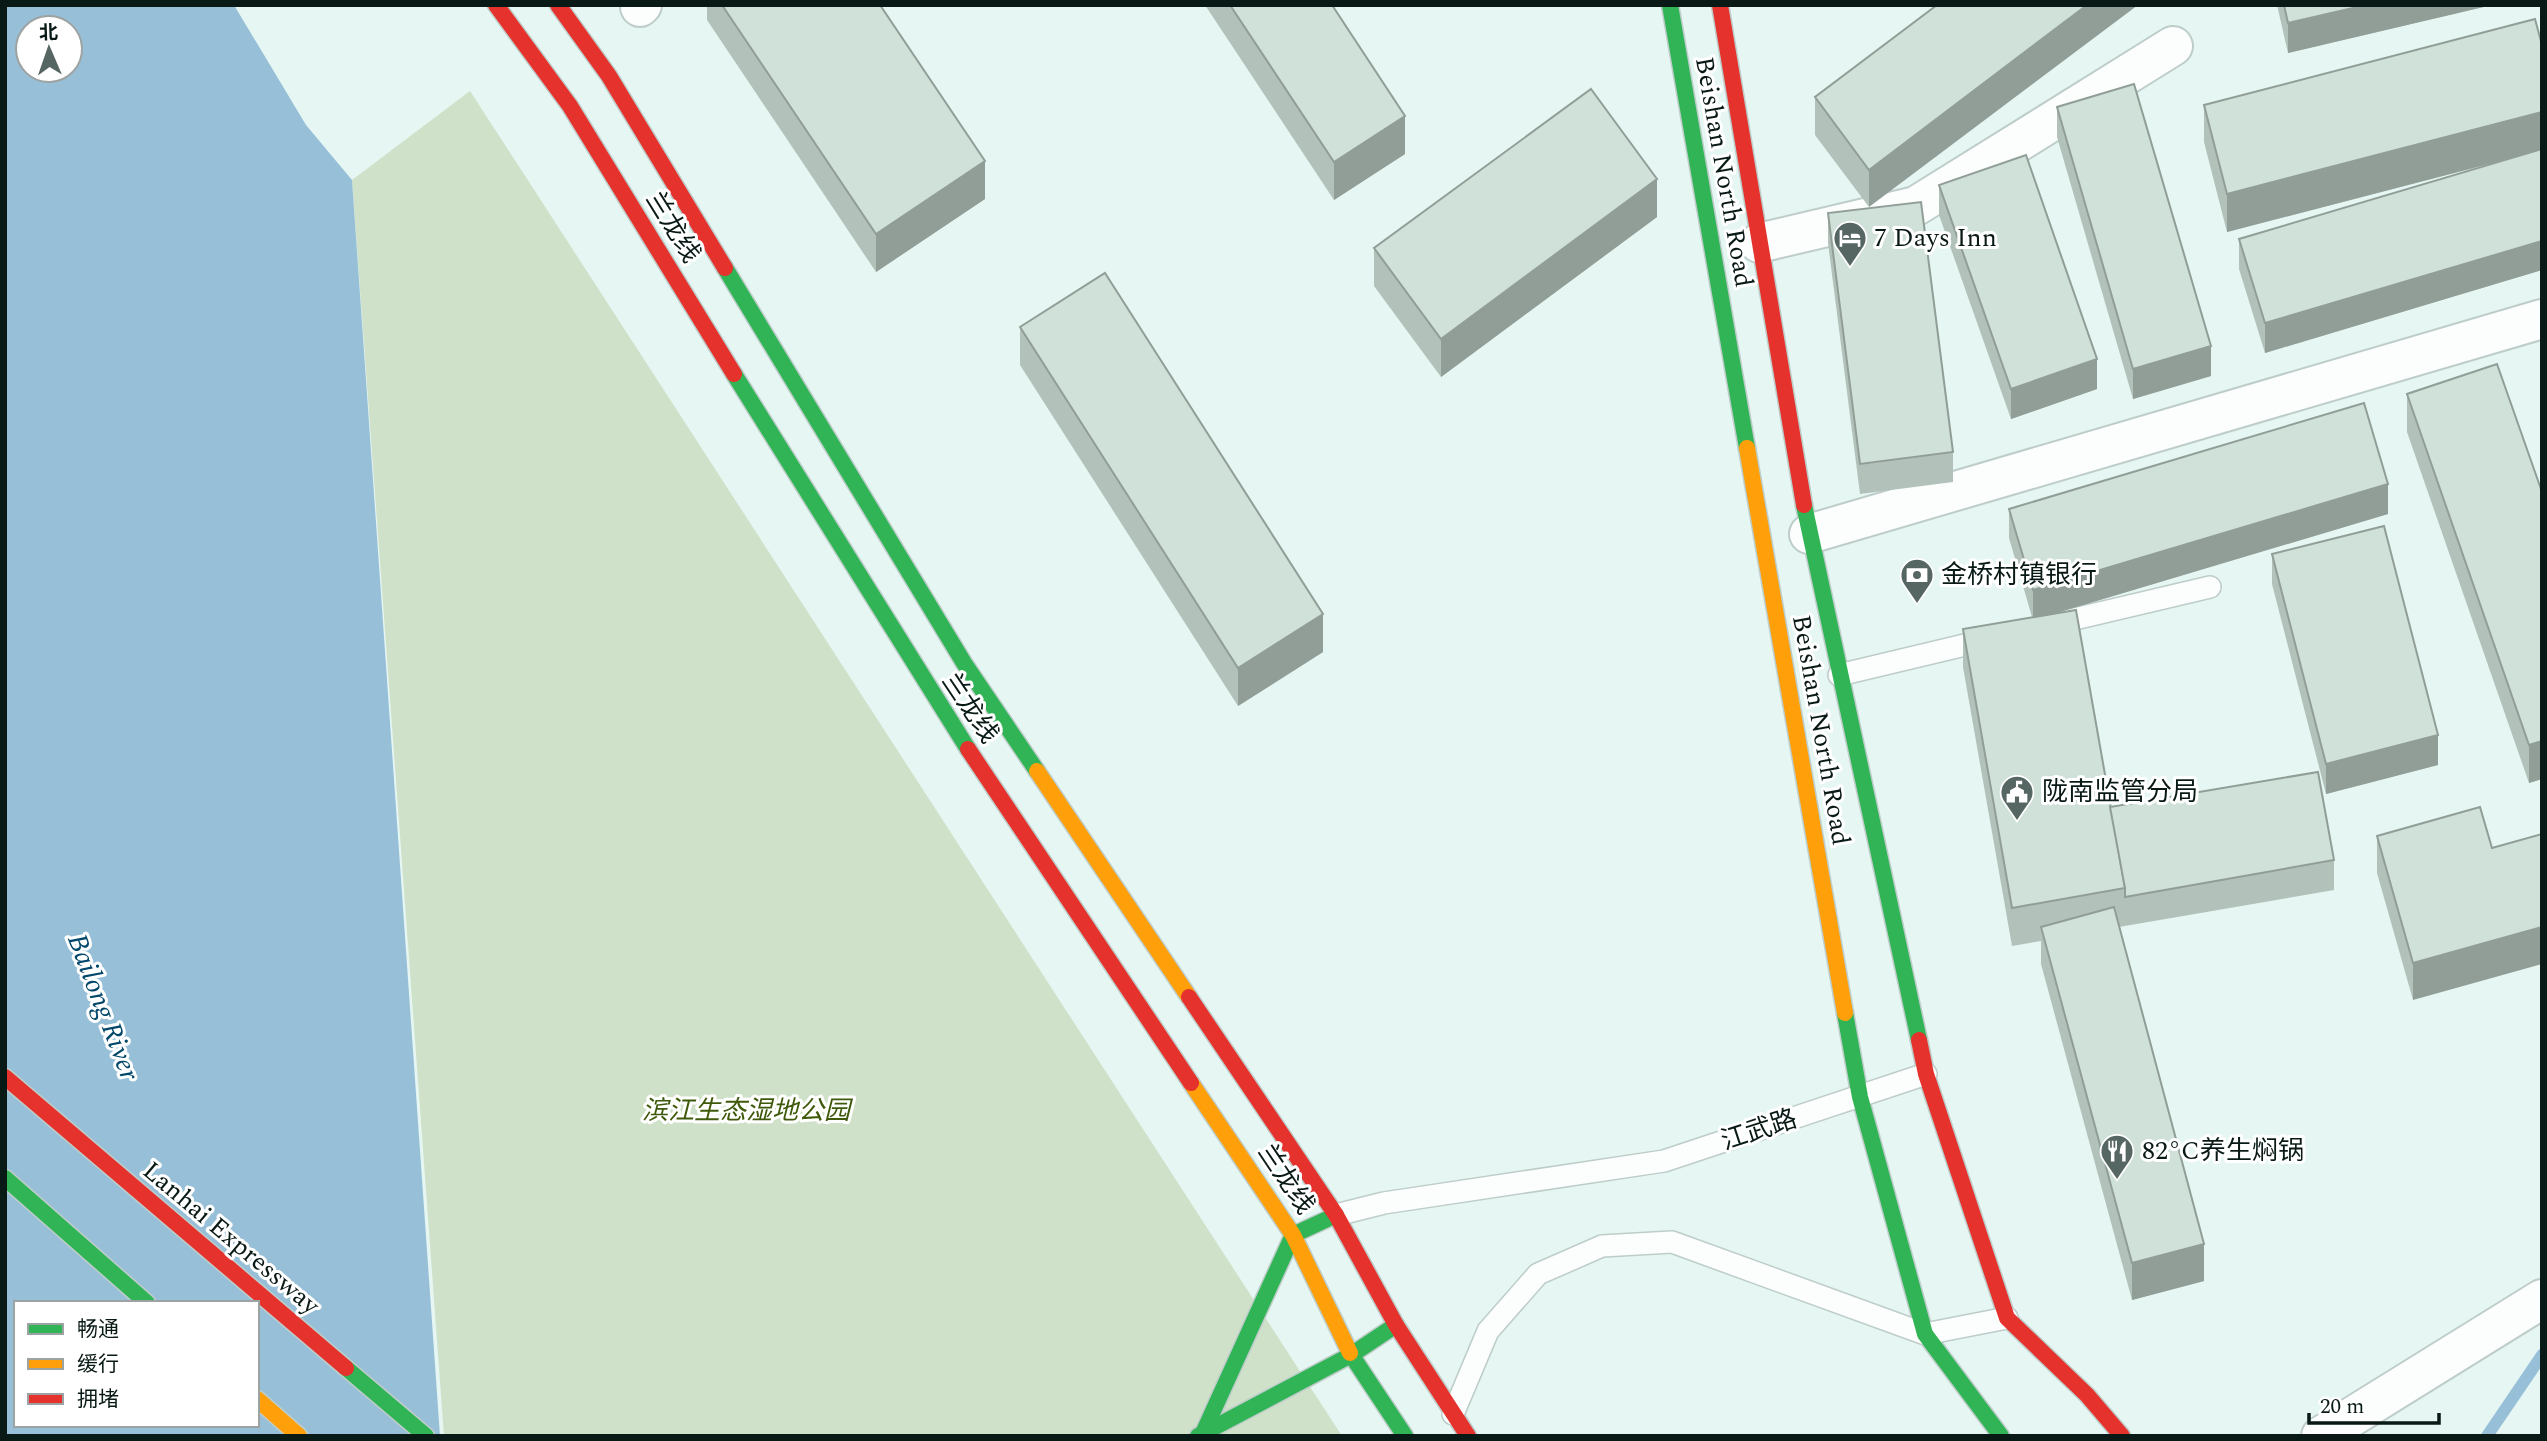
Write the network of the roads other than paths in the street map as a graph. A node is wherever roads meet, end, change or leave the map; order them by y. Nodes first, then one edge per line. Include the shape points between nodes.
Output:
1 (496, 5) edge
2 (558, 5) edge
3 (1670, 5) edge
4 (1722, 6) edge
5 (2173, 46) dead end
6 (1759, 243) junction
7 (2542, 319) edge
8 (1809, 534) junction
9 (2210, 587) dead end
10 (1839, 675) junction
11 (1926, 1074) junction
12 (5, 1077) edge
13 (1860, 1097) junction
14 (5, 1178) edge
15 (1336, 1215) junction
16 (1293, 1235) junction
17 (2542, 1299) edge
18 (146, 1301) edge
19 (2007, 1318) junction
20 (1396, 1325) junction
21 (1925, 1334) junction
22 (1351, 1355) junction
23 (259, 1401) edge
24 (1453, 1413) junction
25 (1201, 1433) edge
26 (299, 1436) edge
27 (426, 1436) edge
28 (1405, 1436) edge
29 (1468, 1436) edge
30 (2001, 1436) edge
31 (2122, 1436) edge
32 (2321, 1436) edge

1 - 16 main road, 兰龙线 via 570,106 927,688
2 - 15 main road, 兰龙线 via 609,76 964,663
3 - 13 main road, Beishan North Road
4 - 6 main road, Beishan North Road
5 - 6 street via 1916,206
6 - 8 main road, Beishan North Road
7 - 8 street
8 - 10 main road, Beishan North Road
9 - 10 lane
10 - 11 main road, Beishan North Road
11 - 13 lane, 江武路
11 - 19 main road
12 - 27 main road, Lanhai Expressway
13 - 15 lane, 江武路 via 1664,1161 1384,1203
13 - 21 main road, Beishan North Road
14 - 18 main road
15 - 16 main road
15 - 20 main road, 兰龙线
16 - 22 main road, 兰龙线
16 - 25 main road
17 - 32 street
19 - 21 lane
19 - 31 main road via 2087,1395
20 - 22 main road
20 - 24 main road, 兰龙线
21 - 24 lane via 1672,1242 1602,1246 1538,1274 1488,1331
21 - 30 main road, Beishan North Road
22 - 25 main road
22 - 28 main road, 兰龙线
23 - 26 main road
24 - 29 main road, 兰龙线

